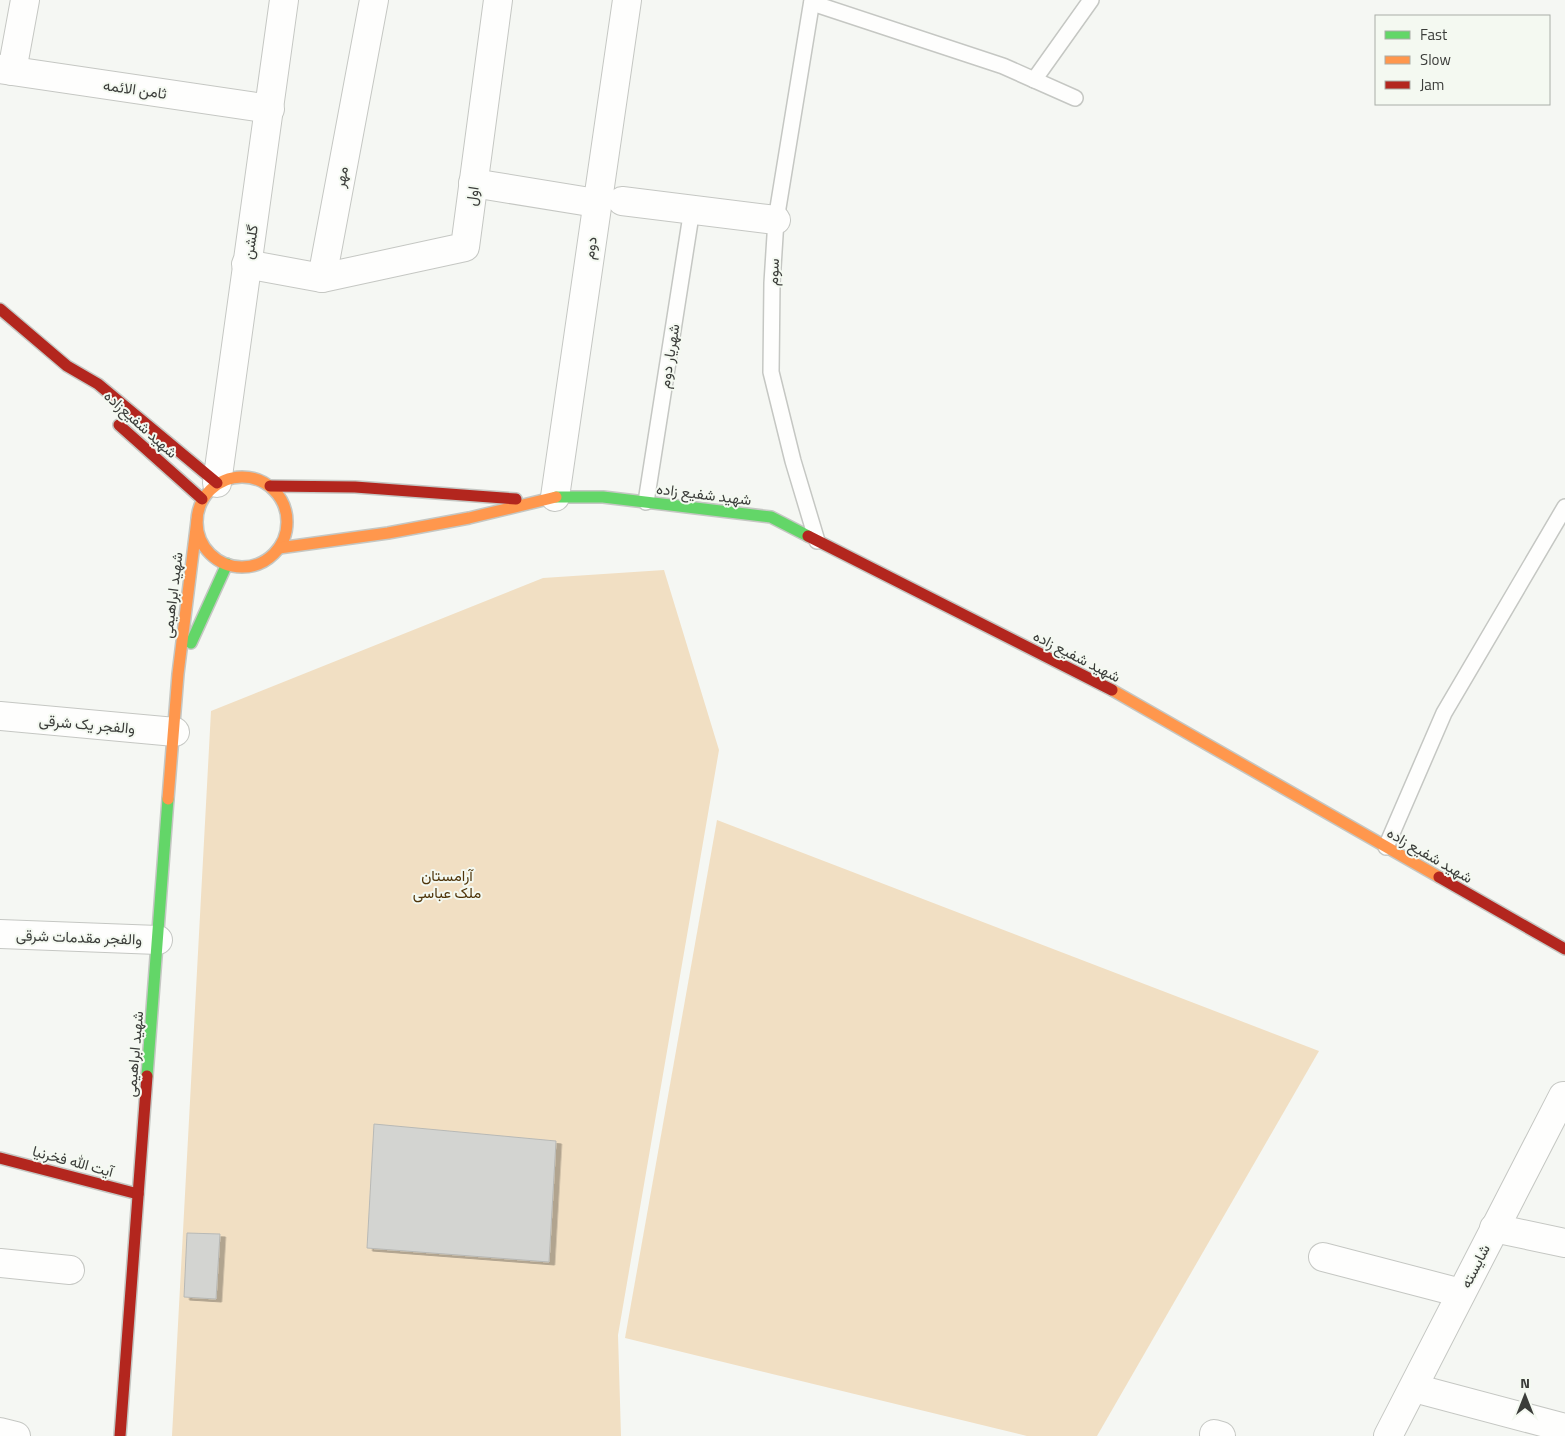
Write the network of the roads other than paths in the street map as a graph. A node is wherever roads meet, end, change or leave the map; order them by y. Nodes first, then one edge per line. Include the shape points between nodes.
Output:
1 (24, 0) edge
2 (284, 0) edge
3 (374, 0) edge
4 (498, 0) edge
5 (627, 0) edge
6 (1091, 0) edge
7 (812, 1) edge
8 (6, 70) edge
9 (1034, 80) junction
10 (1074, 98) dead end
11 (270, 109) junction
12 (473, 183) junction
13 (609, 202) junction
14 (692, 209) junction
15 (776, 220) junction
16 (246, 264) junction
17 (322, 278) junction
18 (0, 309) edge
19 (67, 366) junction
20 (81, 388) dead end
21 (108, 415) dead end
22 (270, 486) junction
23 (210, 491) junction
24 (548, 499) junction
25 (646, 502) junction
26 (1565, 507) edge
27 (197, 520) junction
28 (817, 541) junction
29 (279, 548) junction
30 (227, 564) junction
31 (178, 674) junction
32 (0, 716) edge
33 (175, 732) junction
34 (1386, 847) junction
35 (0, 934) edge
36 (158, 940) junction
37 (1565, 950) edge
38 (1563, 1096) dead end
39 (0, 1158) edge
40 (138, 1194) junction
41 (1494, 1228) junction
42 (1565, 1243) edge
43 (1323, 1257) dead end
44 (0, 1263) edge
45 (70, 1270) dead end
46 (1461, 1293) junction
47 (1414, 1388) junction
48 (1565, 1428) edge
49 (0, 1432) edge
50 (16, 1436) edge
51 (120, 1436) edge
52 (1388, 1436) edge

1 - 8 street
2 - 11 street, گلشن
3 - 17 street, مهر
4 - 12 street, اول
5 - 13 street, دوم
6 - 9 lane
7 - 9 lane via 1003,66
7 - 15 lane, سوم
8 - 11 street, ثامن الائمه
9 - 10 lane
11 - 16 street, گلشن
12 - 13 street
12 - 17 street, اول via 465,247
13 - 14 street
13 - 24 street, دوم
14 - 15 street
14 - 25 lane, شهریار دوم
15 - 28 lane, سوم via 771,372
16 - 17 street
16 - 23 street, گلشن
18 - 19 main road, شهید شفیع‌زاده
19 - 20 main road, شهید شفیع‌زاده
19 - 23 main road, شهید شفیع‌زاده via 98,384
21 - 23 main road, شهید شفیع‌زاده
22 - 23 main road via 244,476 230,478
22 - 24 main road, شهید شفیع زاده via 355,486
22 - 29 main road via 286,508 286,536
23 - 27 main road
24 - 25 main road, شهید شفیع زاده via 603,497
24 - 29 main road, شهید شفیع زاده via 397,532
25 - 28 main road, شهید شفیع زاده via 771,517
26 - 34 lane via 1444,713
27 - 30 main road via 205,547 215,558
27 - 31 main road, شهید ابراهیمی
28 - 34 main road, شهید شفیع زاده via 1096,682
29 - 30 main road via 271,557 250,566
30 - 31 main road, شهید ابراهیمی
31 - 33 main road, شهید ابراهیمی
32 - 33 street, والفجر یک شرقی
33 - 36 main road, شهید ابراهیمی
34 - 37 main road, شهید شفیع زاده
35 - 36 street, والفجر مقدمات شرقی
36 - 40 main road, شهید ابراهیمی
38 - 41 street, شایسته
39 - 40 main road, آیت الله فخرنیا
40 - 51 main road, شهید ابراهیمی
41 - 42 street
41 - 46 street, شایسته
43 - 46 street
44 - 45 street
46 - 47 street, شایسته
47 - 48 street
47 - 52 street, شایسته
49 - 50 street

